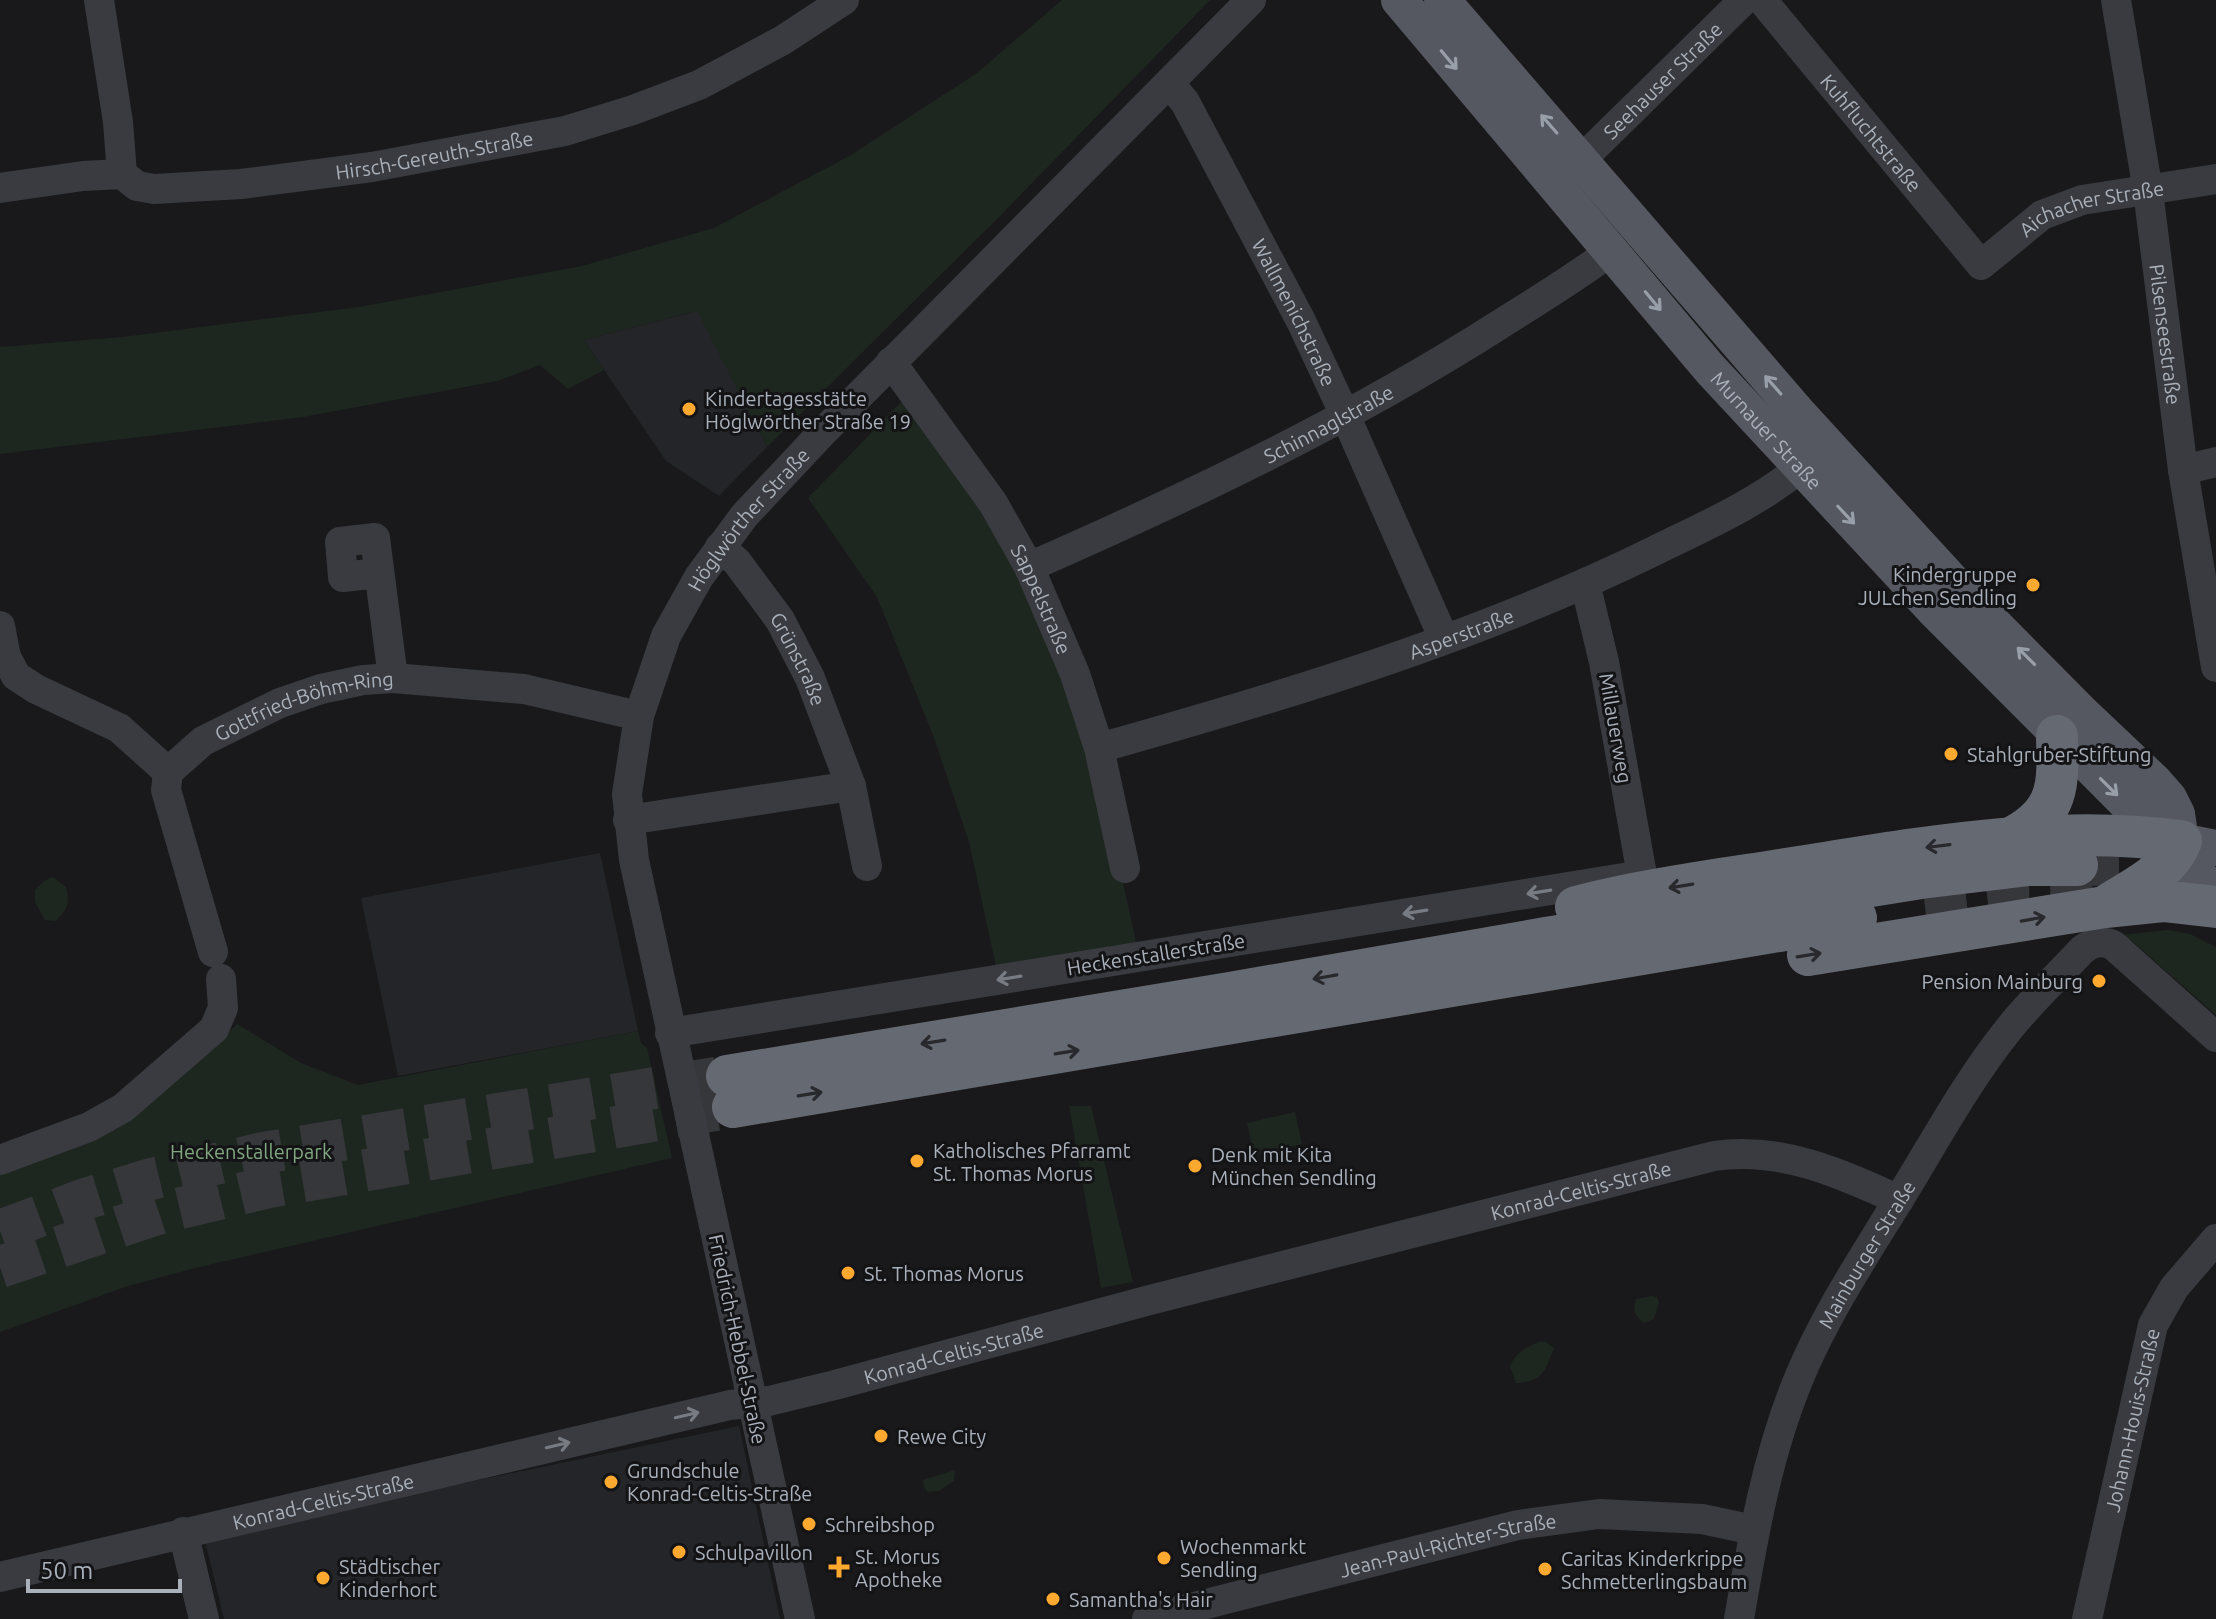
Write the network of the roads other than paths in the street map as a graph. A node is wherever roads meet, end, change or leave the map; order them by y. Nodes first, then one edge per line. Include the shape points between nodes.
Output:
1 (99, 0) edge
2 (844, 0) edge
3 (1251, 0) edge
4 (1399, 0) edge
5 (1442, 0) edge
6 (1744, 0) edge
7 (1762, 0) edge
8 (2116, 0) edge
9 (1169, 83) junction
10 (1581, 160) junction
11 (122, 174) junction
12 (2216, 179) edge
13 (0, 188) edge
14 (2148, 191) junction
15 (1611, 251) junction
16 (1981, 265) joint
17 (891, 362) junction
18 (1345, 415) junction
19 (2216, 462) edge
20 (1801, 467) junction
21 (2183, 470) junction
22 (720, 547) junction
23 (1029, 567) junction
24 (379, 573) dead end
25 (1585, 583) junction
26 (0, 626) edge
27 (0, 634) edge
28 (1444, 639) junction
29 (2216, 667) edge
30 (393, 678) junction
31 (639, 716) junction
32 (2069, 724) junction
33 (1099, 748) junction
34 (168, 772) junction
35 (851, 786) junction
36 (628, 820) junction
37 (2015, 836) junction
38 (2184, 845) edge
39 (2077, 865) tunnel mouth
40 (867, 866) dead end
41 (1125, 868) dead end
42 (1642, 875) joint
43 (2216, 893) edge
44 (1925, 907) tunnel mouth
45 (2216, 907) edge
46 (2101, 924) junction
47 (1402, 964) junction
48 (1232, 1025) junction
49 (670, 1033) junction
50 (2216, 1037) edge
51 (697, 1154) joint
52 (0, 1160) edge
53 (1899, 1200) junction
54 (2216, 1239) edge
55 (752, 1402) junction
56 (1754, 1530) junction
57 (183, 1532) junction
58 (0, 1577) edge
59 (1153, 1618) edge
60 (204, 1619) edge
61 (800, 1619) edge
62 (1739, 1619) edge
63 (2087, 1619) edge

1 - 11 street
2 - 11 street, Hirsch-Gereuth-Straße via 699,85 565,131 372,167 201,188 137,186
3 - 9 street, Höglwörther Straße
4 -> 15 main road, Murnauer Straße
10 -> 5 main road, Murnauer Straße
6 - 10 street, Seehauser Straße
7 - 16 street, Kuhfluchtstraße
8 - 14 street, Pilsenseestraße
9 - 17 street, Höglwörther Straße
9 - 18 street, Wallmenichstraße via 1185,102
32 -> 10 main road, Murnauer Straße via 1963,593 1695,296
11 - 13 street, Hirsch-Gereuth-Straße
12 - 14 street, Aichacher Straße
14 - 16 street, Aichacher Straße via 2082,200 2042,215
14 - 21 street, Pilsenseestraße
15 - 18 street, Schinnaglstraße via 1451,355
15 -> 20 main road, Murnauer Straße
17 - 22 street, Höglwörther Straße
17 - 23 street, Sappelstraße via 993,503
18 - 23 street, Schinnaglstraße via 1217,483
18 - 28 street, Wallmenichstraße
19 - 21 street
20 - 25 street, Asperstraße via 1713,522
20 -> 32 main road, Murnauer Straße via 1902,576
21 - 29 street, Pilsenseestraße
22 - 31 street, Höglwörther Straße via 666,636
22 - 35 street, Grünstraße via 780,620 810,678
23 - 33 street, Sappelstraße via 1075,674
24 - 30 street
25 - 28 street, Asperstraße
25 - 42 street, Millauerweg
26 - 27 street
27 - 34 street via 16,676 119,728
28 - 33 street, Asperstraße via 1286,694
30 - 31 street, Gottfried-Böhm-Ring via 524,689
30 - 34 street, Gottfried-Böhm-Ring via 321,689 280,703 203,741
31 - 36 street, Höglwörther Straße
32 - 37 highway via 2050,805 2032,827
32 - 38 main road, Murnauer Straße
33 - 41 street, Sappelstraße
34 - 52 street via 166,790 217,965 223,1008 214,1029 123,1108 89,1127
35 - 36 street
35 - 40 street, Grünstraße
36 - 49 street, Höglwörther Straße
37 - 38 highway via 2088,834
37 -> 47 highway via 1595,902 1456,939
38 - 43 main road, Murnauer Straße
38 - 46 highway
39 - 47 highway via 1975,870
42 -> 49 street, Heckenstallerstraße
44 - 48 highway
45 - 46 highway via 2163,901
48 -> 46 highway via 1435,1011 1961,932
46 - 50 street via 2105,942
46 - 53 street, Mainburger Straße via 1984,1063
47 -> 48 highway via 730,1091
49 - 51 street, Höglwörther Straße
51 - 55 street, Friedrich-Hebbel-Straße
53 - 55 street, Konrad-Celtis-Straße via 1809,1162 1733,1153 1714,1156 835,1385
53 - 56 street, Mainburger Straße via 1842,1292 1799,1380
54 - 63 street, Johann-Houis-Straße via 2174,1288 2153,1325
57 -> 55 street, Konrad-Celtis-Straße
55 - 61 street, Friedrich-Hebbel-Straße
56 - 59 street, Jean-Paul-Richter-Straße via 1702,1519 1599,1514 1518,1525
56 - 62 street, Mainburger Straße
57 - 58 street, Konrad-Celtis-Straße
57 - 60 street

